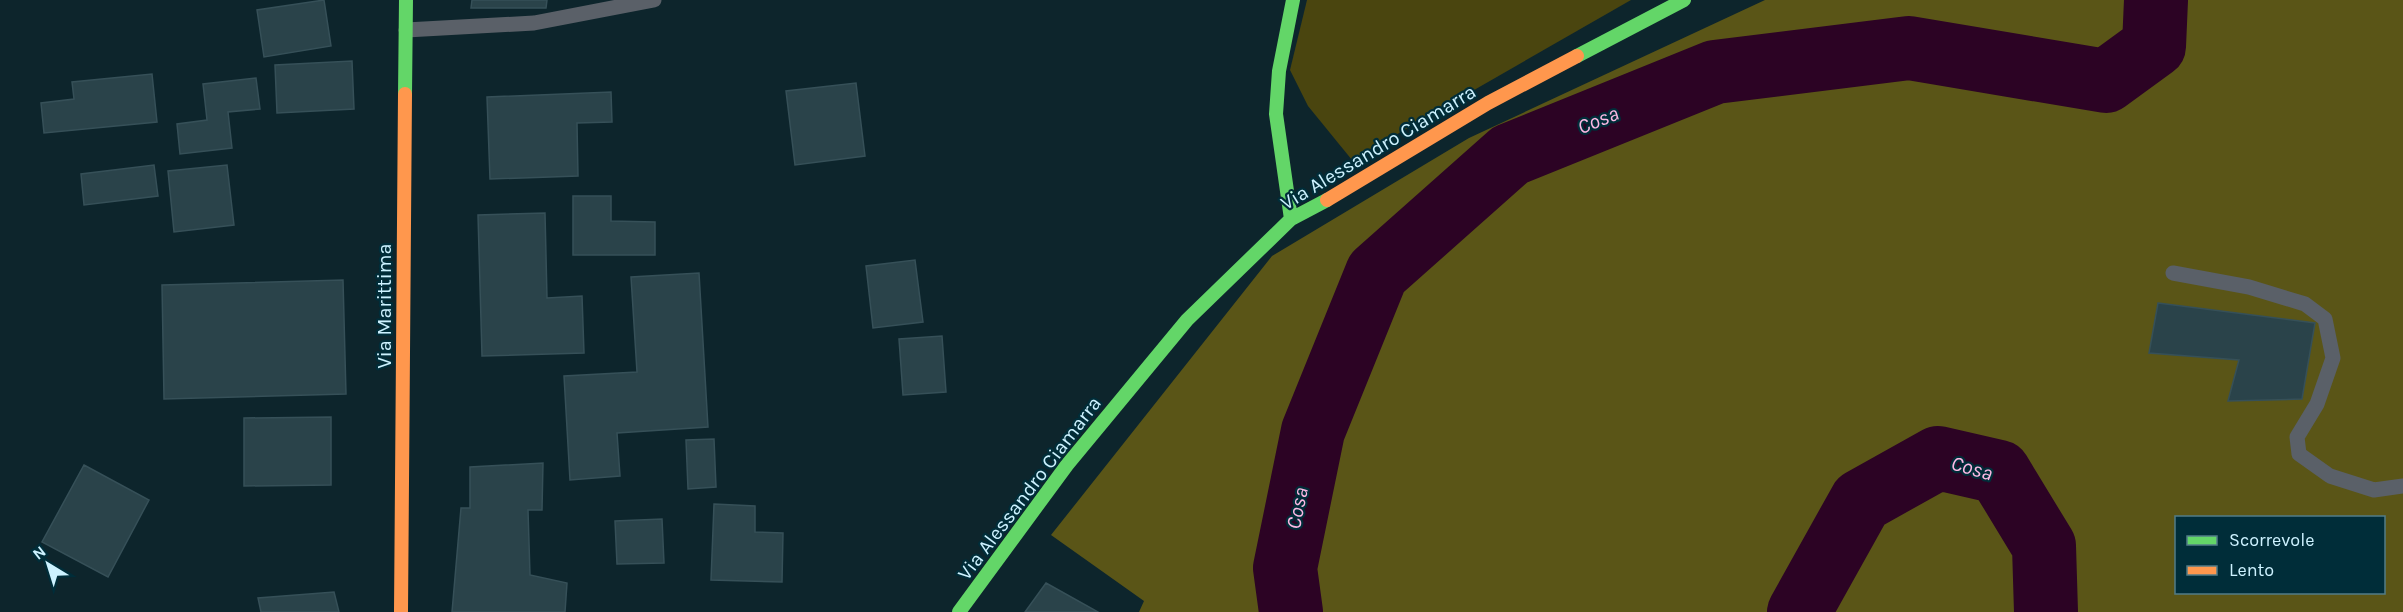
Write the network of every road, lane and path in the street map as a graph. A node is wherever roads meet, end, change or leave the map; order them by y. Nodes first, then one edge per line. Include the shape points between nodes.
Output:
1 (406, 0) edge
2 (654, 0) edge
3 (1293, 0) edge
4 (1684, 0) edge
5 (406, 30) junction
6 (1291, 219) junction
7 (2173, 273) dead end
8 (2403, 486) edge
9 (401, 612) edge
10 (959, 612) edge

1 - 5 street, Via Marittima
2 - 5 lane via 534,22
3 - 6 street via 1276,112
4 - 6 street, Via Alessandro Ciamarra via 1488,103
5 - 9 street, Via Marittima
6 - 10 street, Via Alessandro Ciamarra via 1187,320 1067,465
7 - 8 lane via 2249,287 2305,304 2325,319 2333,358 2317,404 2297,437 2300,454 2330,476 2374,490

